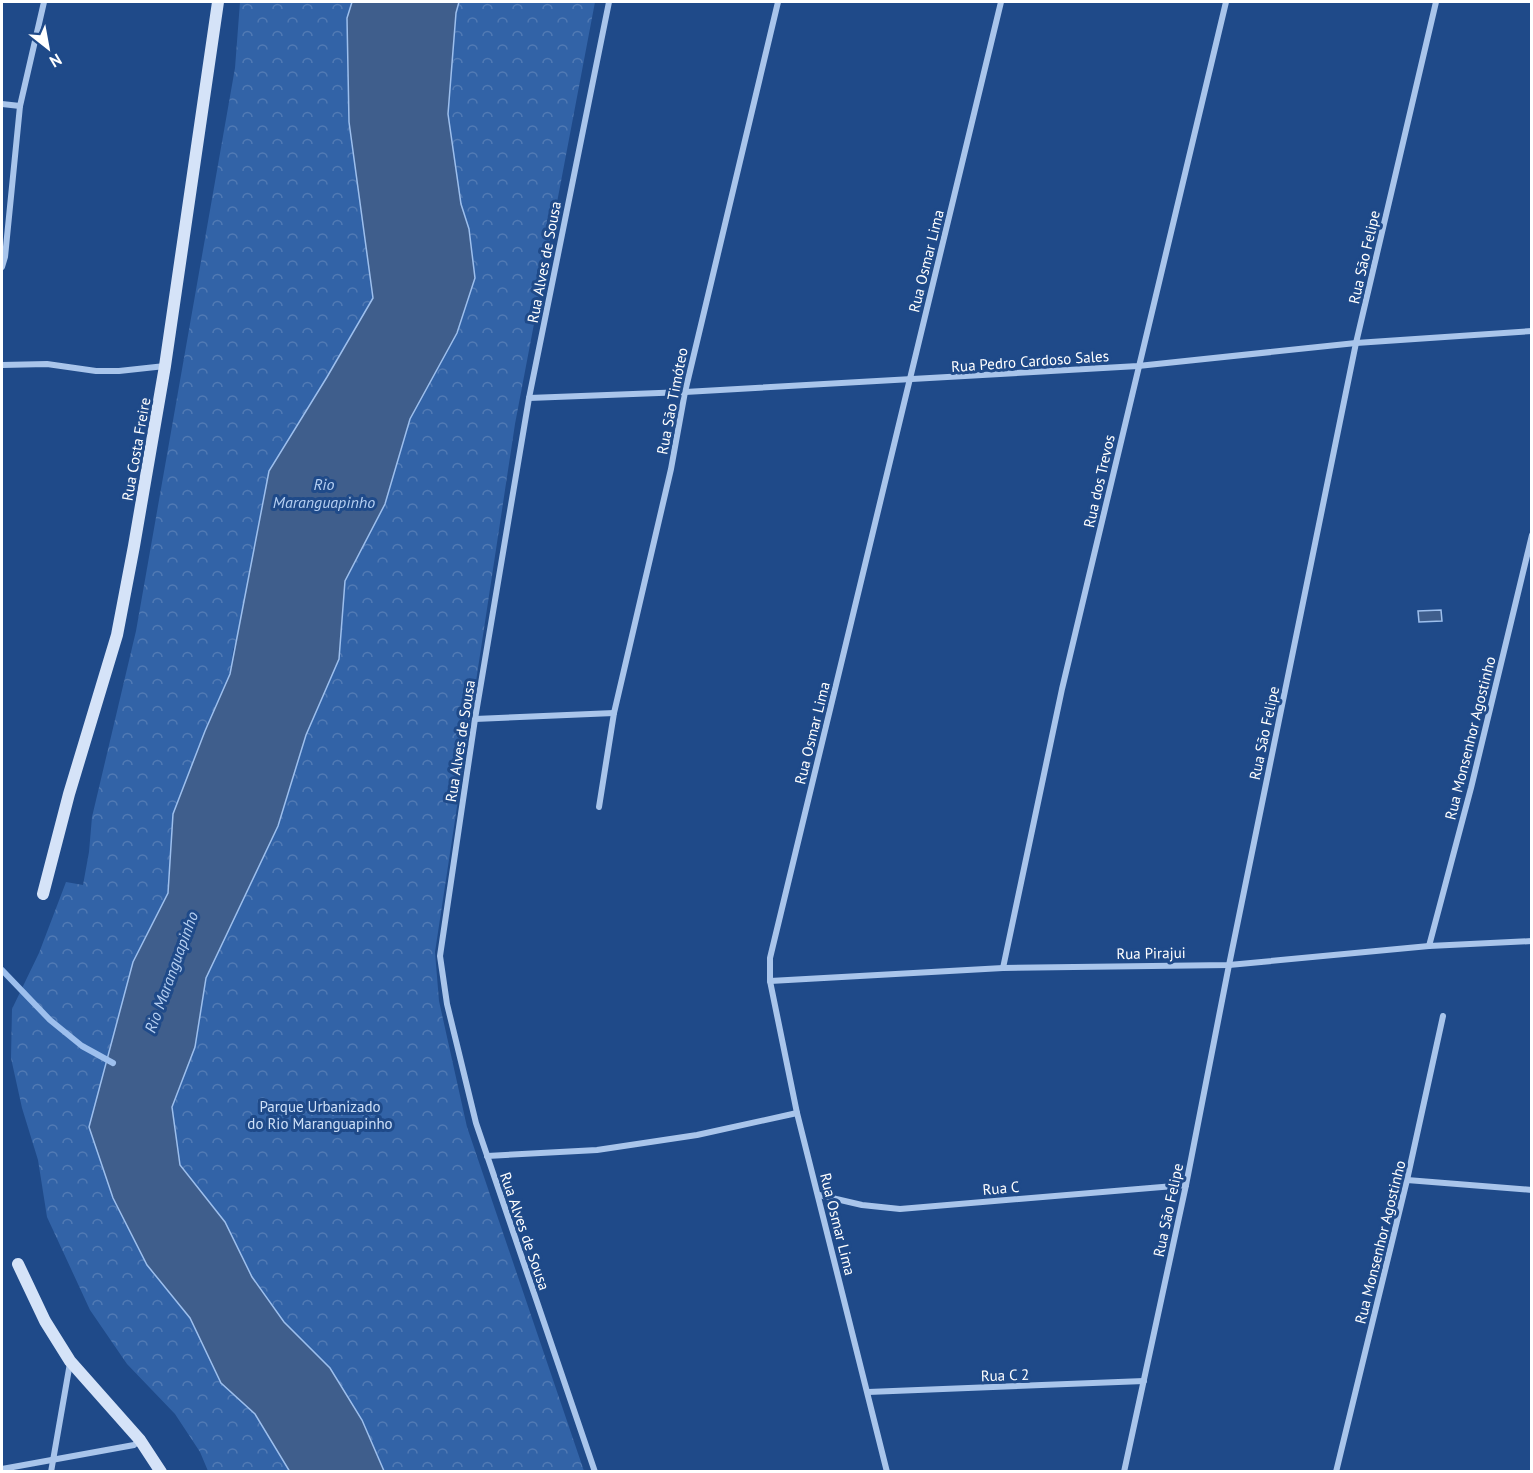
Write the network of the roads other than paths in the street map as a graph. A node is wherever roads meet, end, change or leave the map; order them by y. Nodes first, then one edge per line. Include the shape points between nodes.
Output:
1 (44, 2) edge
2 (218, 2) edge
3 (609, 2) edge
4 (778, 2) edge
5 (1001, 2) edge
6 (1226, 2) edge
7 (1436, 2) edge
8 (2, 104) edge
9 (20, 106) junction
10 (2, 267) edge
11 (1532, 331) edge
12 (1356, 343) junction
13 (2, 365) edge
14 (165, 366) junction
15 (1138, 366) junction
16 (910, 381) junction
17 (684, 393) junction
18 (529, 398) junction
19 (1532, 535) edge
20 (614, 713) junction
21 (475, 719) junction
22 (599, 807) dead end
23 (44, 894) dead end
24 (1532, 941) edge
25 (1429, 946) junction
26 (1229, 965) junction
27 (1003, 968) junction
28 (770, 981) junction
29 (1443, 1016) dead end
30 (797, 1113) junction
31 (487, 1156) junction
32 (1407, 1180) junction
33 (1186, 1185) junction
34 (1532, 1190) edge
35 (819, 1194) junction
36 (18, 1264) dead end
37 (70, 1361) junction
38 (1144, 1380) junction
39 (868, 1392) junction
40 (140, 1440) junction
41 (53, 1460) junction
42 (2, 1469) edge
43 (51, 1472) edge
44 (161, 1472) edge
45 (595, 1472) edge
46 (887, 1472) edge
47 (1124, 1472) edge
48 (1336, 1472) edge

1 - 9 street
2 - 14 main road, Rua Costa Freire
3 - 18 street, Rua Alves de Sousa
4 - 17 street, Rua São Timóteo
5 - 16 street, Rua Osmar Lima
6 - 15 street, Rua dos Trevos
7 - 12 street, Rua São Felipe
8 - 9 street
9 - 10 street
11 - 12 street, Rua Pedro Cardoso Sales
12 - 15 street, Rua Pedro Cardoso Sales
12 - 26 street, Rua São Felipe
13 - 14 street via 47,364 96,371
14 - 23 main road, Rua Costa Freire via 117,635 69,794
15 - 16 street, Rua Pedro Cardoso Sales
15 - 27 street, Rua dos Trevos via 1062,689
16 - 17 street, Rua Pedro Cardoso Sales
16 - 28 street, Rua Osmar Lima via 770,958
17 - 18 street, Rua Pedro Cardoso Sales
17 - 20 street, Rua São Timóteo via 671,469
18 - 21 street, Rua Alves de Sousa
19 - 25 street, Rua Monsenhor Agostinho
20 - 21 street
20 - 22 street, Rua São Timóteo
21 - 31 street, Rua Alves de Sousa via 440,956 449,1015
24 - 25 street, Rua Pirajui
25 - 26 street, Rua Pirajui
26 - 27 street, Rua Pirajui
26 - 33 street, Rua São Felipe
27 - 28 street, Rua Pirajui
28 - 30 street, Rua Osmar Lima
29 - 32 street, Rua Monsenhor Agostinho
30 - 31 street via 697,1135 597,1150
30 - 35 street, Rua Osmar Lima
31 - 45 street, Rua Alves de Sousa
32 - 34 street
32 - 48 street, Rua Monsenhor Agostinho
33 - 35 street, Rua C via 900,1209
33 - 38 street, Rua São Felipe
35 - 39 street, Rua Osmar Lima
36 - 37 main road via 45,1321
37 - 40 main road
37 - 41 street
38 - 39 street, Rua C 2
38 - 47 street, Rua São Felipe
39 - 46 street, Rua Osmar Lima
40 - 41 street via 134,1445
40 - 44 main road
41 - 42 street
41 - 43 street

